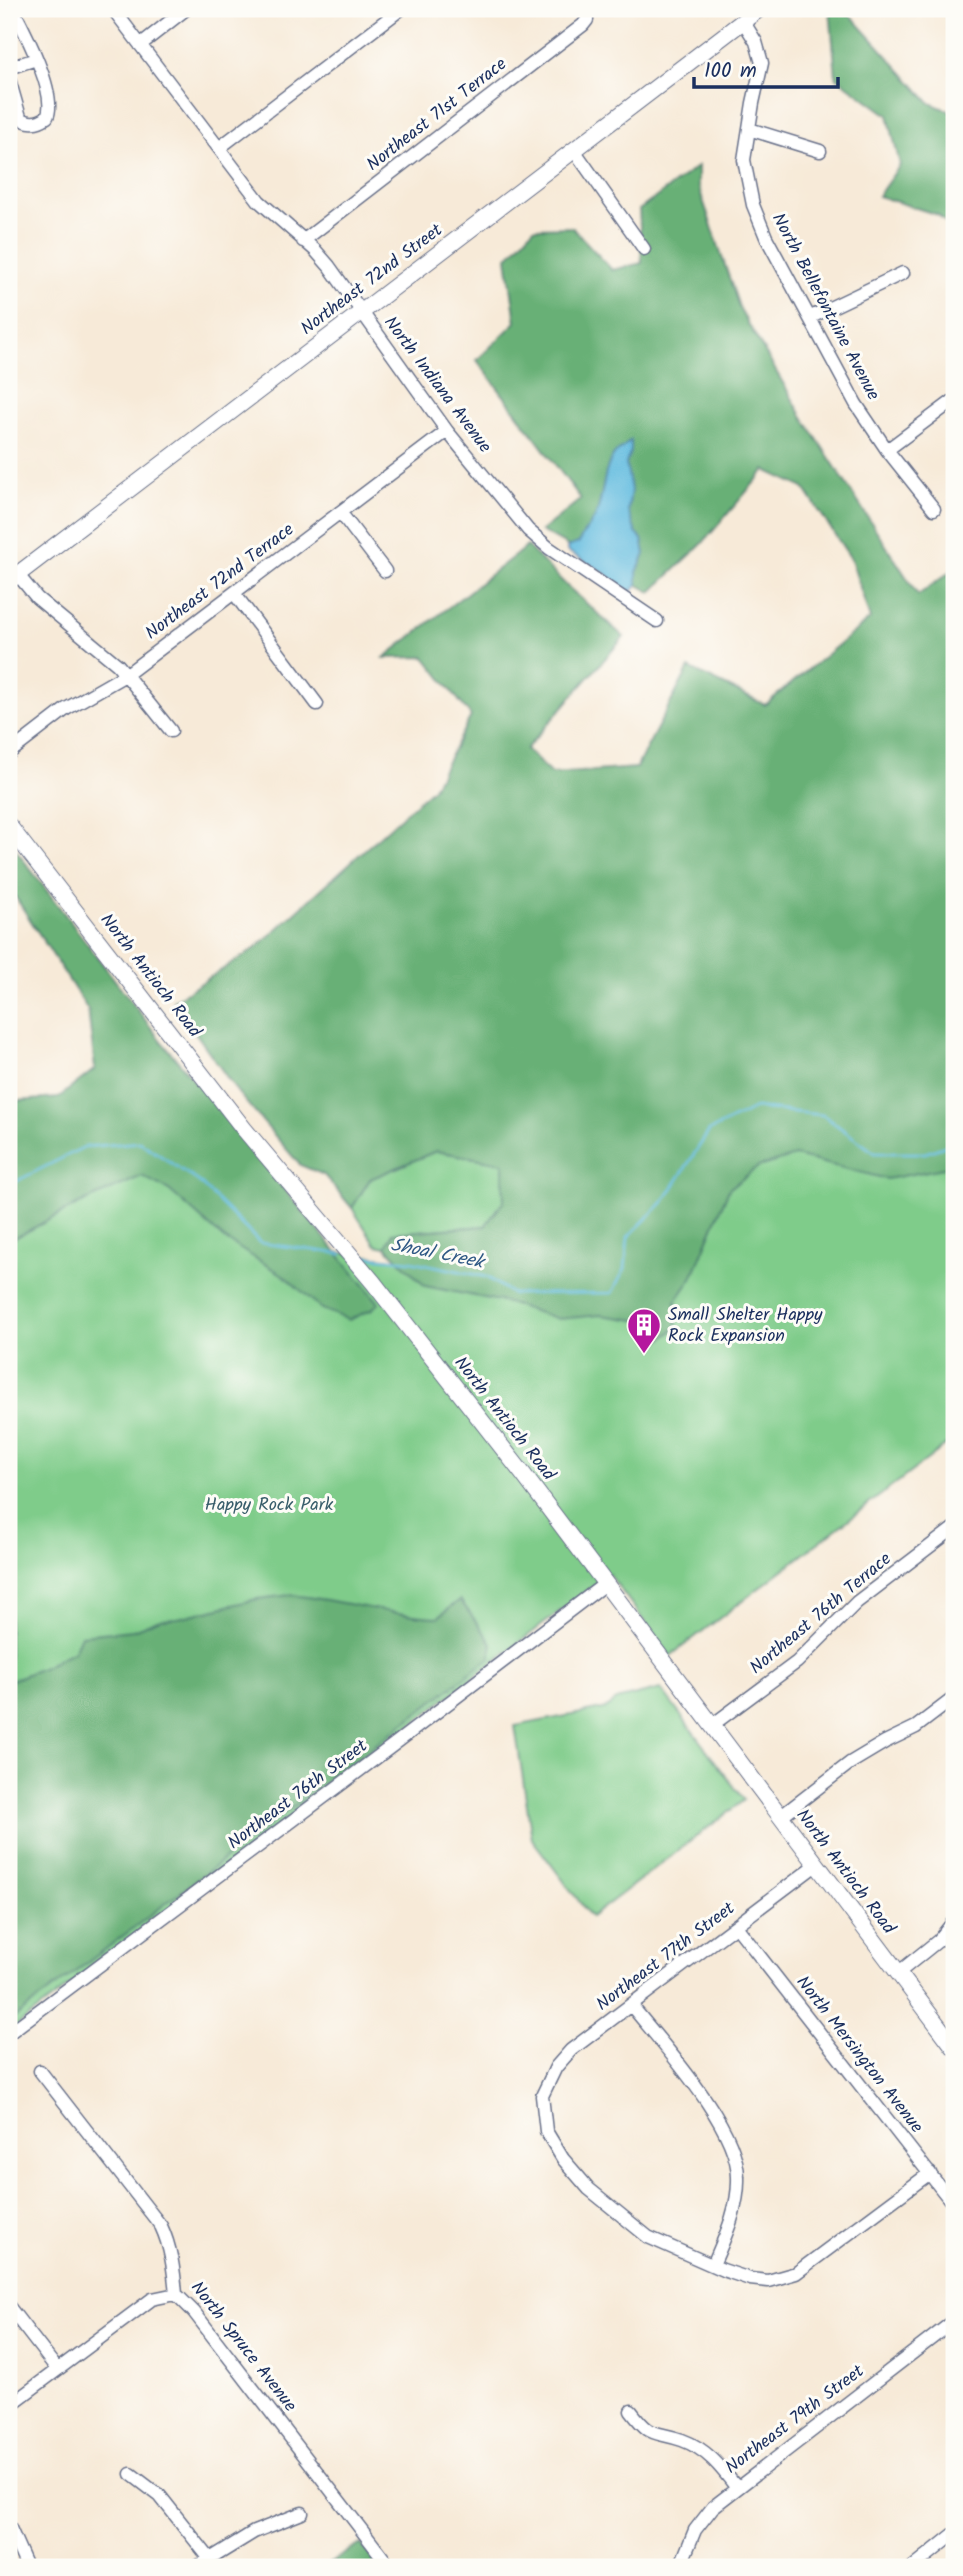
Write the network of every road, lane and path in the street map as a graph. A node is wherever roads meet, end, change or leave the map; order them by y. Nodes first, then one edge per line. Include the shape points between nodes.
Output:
1 (12, 9) edge
2 (113, 9) edge
3 (186, 9) edge
4 (401, 9) edge
5 (759, 9) edge
6 (587, 11) edge
7 (743, 21) junction
8 (14, 23) edge
9 (140, 45) junction
10 (36, 59) junction
11 (9, 68) edge
12 (9, 79) edge
13 (749, 129) junction
14 (219, 148) junction
15 (574, 150) junction
16 (820, 151) dead end
17 (303, 240) junction
18 (644, 249) dead end
19 (903, 273) dead end
20 (362, 312) junction
21 (811, 317) junction
22 (954, 400) edge
23 (447, 431) junction
24 (887, 450) junction
25 (934, 509) dead end
26 (340, 512) junction
27 (384, 571) dead end
28 (13, 578) edge
29 (234, 593) junction
30 (657, 621) dead end
31 (127, 674) junction
32 (317, 704) dead end
33 (171, 731) dead end
34 (9, 753) edge
35 (9, 826) edge
36 (954, 1528) edge
37 (606, 1583) junction
38 (954, 1698) edge
39 (711, 1726) junction
40 (780, 1817) junction
41 (816, 1865) junction
42 (954, 1924) edge
43 (736, 1926) junction
44 (898, 1973) junction
45 (631, 2005) junction
46 (9, 2033) edge
47 (954, 2047) edge
48 (40, 2071) dead end
49 (929, 2173) junction
50 (954, 2205) edge
51 (713, 2265) junction
52 (176, 2294) junction
53 (9, 2307) edge
54 (954, 2321) edge
55 (57, 2369) junction
56 (9, 2406) edge
57 (631, 2411) dead end
58 (131, 2474) dead end
59 (736, 2487) junction
60 (302, 2512) dead end
61 (9, 2526) edge
62 (954, 2534) edge
63 (210, 2559) junction
64 (918, 2566) edge
65 (27, 2567) edge
66 (197, 2567) edge
67 (390, 2567) edge
68 (680, 2567) edge

1 - 8 street
2 - 9 street, North Indiana Avenue
3 - 9 street
4 - 14 street
5 - 7 street, Northeast 72nd Street
6 - 17 street, Northeast 71st Terrace via 583,25
7 - 13 street, North Bellefontaine Avenue via 762,63
7 - 15 street, Northeast 72nd Street
8 - 10 street
9 - 14 street, North Indiana Avenue
10 - 11 street
10 - 12 street via 50,111 42,120 32,123 20,117
13 - 16 street
13 - 21 street, North Bellefontaine Avenue via 744,160 753,205
14 - 17 street, North Indiana Avenue via 259,201
15 - 18 street
15 - 20 street, Northeast 72nd Street
17 - 20 street, North Indiana Avenue via 329,266
19 - 21 street
20 - 23 street, North Indiana Avenue
20 - 28 street, Northeast 72nd Street
21 - 24 street, North Bellefontaine Avenue via 856,404
22 - 24 street
23 - 26 street, Northeast 72nd Terrace
23 - 30 street, North Indiana Avenue via 528,530
24 - 25 street, North Bellefontaine Avenue
26 - 27 street
26 - 29 street, Northeast 72nd Terrace
28 - 31 street
29 - 31 street, Northeast 72nd Terrace
29 - 32 street
31 - 33 street
31 - 34 street, Northeast 72nd Terrace via 66,709
35 - 37 street, North Antioch Road
36 - 39 street, Northeast 76th Terrace via 857,1602 808,1653
37 - 39 street, North Antioch Road
37 - 46 street, Northeast 76th Street
38 - 40 street via 916,1727 864,1754
39 - 40 street, North Antioch Road
40 - 41 street, North Antioch Road
41 - 43 street, Northeast 77th Street
41 - 44 street, North Antioch Road
42 - 44 street
43 - 45 street, Northeast 77th Street
43 - 49 street, North Mersington Avenue
44 - 47 street, North Antioch Road
45 - 51 street via 712,2109 737,2162 737,2197
45 - 51 street, Northeast 77th Street via 571,2050 556,2067 542,2096 546,2131 589,2189 648,2237
48 - 52 street, North Spruce Avenue via 160,2226
49 - 50 street, North Mersington Avenue
49 - 51 street via 806,2269 768,2281
52 - 55 street via 152,2299
52 - 67 street, North Spruce Avenue
53 - 55 street
54 - 59 street, Northeast 79th Street
55 - 56 street
57 - 59 street via 644,2429 681,2440 709,2455
58 - 63 street via 160,2496
59 - 68 street, Northeast 79th Street via 695,2530
60 - 63 street via 254,2532
61 - 65 street
62 - 64 street
63 - 66 street

